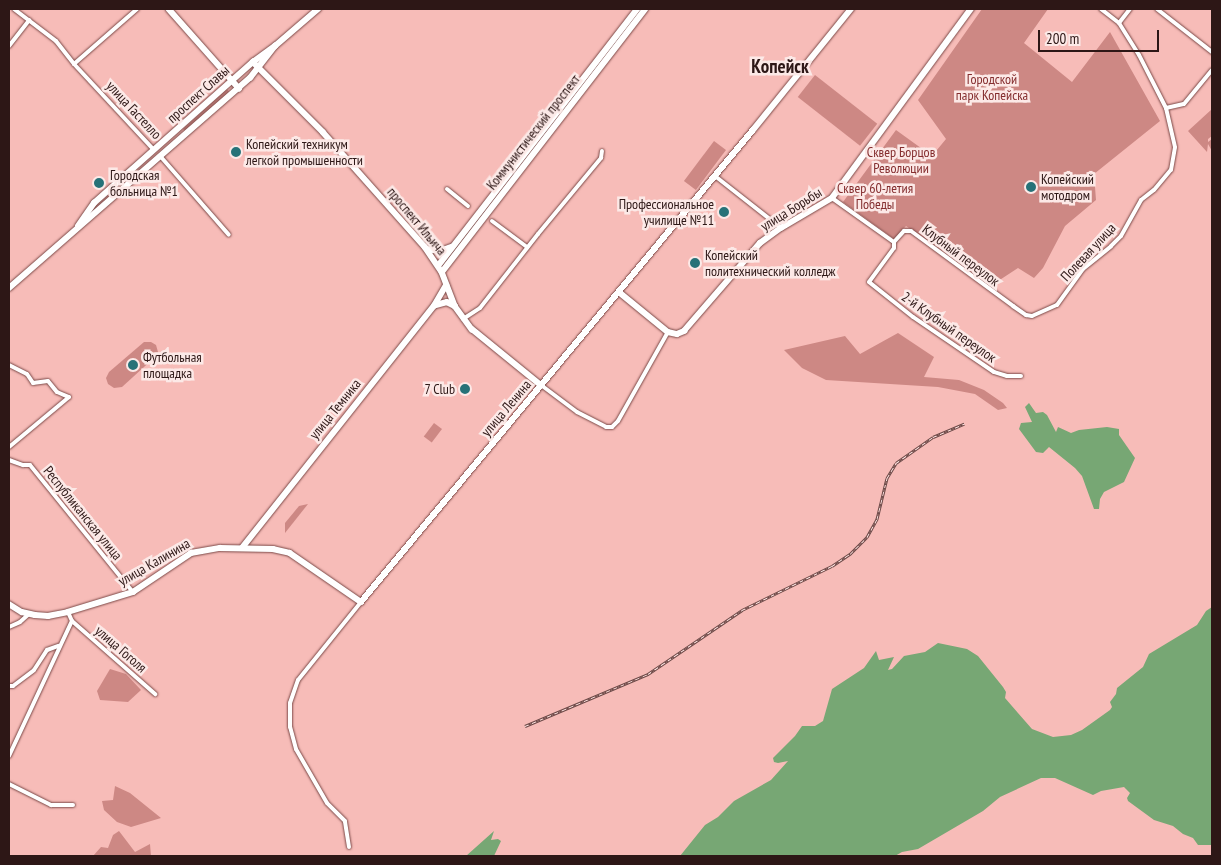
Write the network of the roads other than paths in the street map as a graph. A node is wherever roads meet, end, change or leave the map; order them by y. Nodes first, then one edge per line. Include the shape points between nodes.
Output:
1 (14, 9) edge
2 (137, 9) edge
3 (169, 9) edge
4 (318, 9) edge
5 (637, 9) edge
6 (645, 9) edge
7 (851, 9) edge
8 (971, 9) edge
9 (1100, 9) edge
10 (1130, 9) edge
11 (1157, 9) edge
12 (29, 20) junction
13 (1119, 23) junction
14 (9, 46) edge
15 (275, 46) junction
16 (1212, 52) edge
17 (253, 62) junction
18 (74, 64) junction
19 (259, 68) junction
20 (1212, 70) edge
21 (232, 80) junction
22 (239, 88) junction
23 (1166, 108) junction
24 (558, 116) junction
25 (179, 127) junction
26 (186, 135) junction
27 (154, 150) junction
28 (602, 151) dead end
29 (161, 157) junction
30 (715, 176) junction
31 (447, 189) dead end
32 (832, 198) junction
33 (468, 206) dead end
34 (492, 221) dead end
35 (78, 228) junction
36 (781, 228) junction
37 (229, 235) dead end
38 (894, 242) junction
39 (454, 245) junction
40 (527, 247) junction
41 (426, 249) junction
42 (438, 266) junction
43 (442, 272) junction
44 (446, 284) junction
45 (9, 288) edge
46 (619, 292) junction
47 (434, 306) junction
48 (455, 306) junction
49 (1032, 316) joint
50 (463, 319) junction
51 (668, 332) junction
52 (9, 365) edge
53 (1021, 376) dead end
54 (541, 386) junction
55 (9, 445) edge
56 (9, 460) edge
57 (242, 548) junction
58 (133, 592) junction
59 (361, 602) junction
60 (9, 604) edge
61 (68, 612) junction
62 (29, 614) junction
63 (72, 621) junction
64 (9, 627) edge
65 (58, 646) junction
66 (9, 686) edge
67 (155, 694) dead end
68 (9, 756) edge
69 (9, 784) edge
70 (73, 805) dead end
71 (349, 847) dead end

1 - 12 street, улица Гастелло
2 - 18 street
3 - 21 street
4 - 15 street, проспект Славы
5 - 24 street
6 - 24 street, Коммунистический проспект
7 - 30 street, улица Ленина
8 - 32 street, улица Борьбы
9 - 13 street
10 - 13 street
11 - 16 street
12 - 14 street
12 - 18 street, улица Гастелло via 56,41
13 - 23 street
15 - 17 street, проспект Славы
15 - 19 street, проспект Славы
17 - 19 street, проспект Ильича
17 - 21 street, проспект Славы
18 - 27 street, улица Гастелло
19 - 22 street, проспект Славы
19 - 41 street, проспект Ильича via 323,132
20 - 23 street via 1184,104
21 - 22 street
21 - 25 street, проспект Славы
22 - 26 street, проспект Славы
23 - 49 street, Полевая улица via 1175,147 1171,170 1141,200 1120,236 1083,269 1057,305
24 - 39 street
24 - 43 street, Коммунистический проспект
25 - 26 street
25 - 27 street, проспект Славы
26 - 29 street, проспект Славы
27 - 29 street, улица Гастелло
27 - 35 street, проспект Славы via 94,203
28 - 40 street via 600,158
29 - 35 street, проспект Славы
29 - 37 street, улица Гастелло
30 - 36 street
30 - 46 street, улица Ленина
31 - 33 street
32 - 36 street, улица Борьбы
32 - 38 street
34 - 40 street
35 - 45 street, проспект Славы
36 - 51 street, улица Борьбы via 753,250 687,328 677,334
38 - 49 street, Клубный переулок via 904,231 911,231 1013,306
38 - 53 street, 2-й Клубный переулок via 894,248 869,282 913,317 994,372
39 - 41 street via 440,251
39 - 42 street
40 - 50 street via 480,308
41 - 42 street, проспект Ильича
42 - 43 street, проспект Ильича
43 - 44 street, проспект Ильича
44 - 47 street, улица Темника
44 - 48 street, проспект Ильича
46 - 51 street
46 - 54 street, улица Ленина
47 - 48 street via 442,302
47 - 57 street, улица Темника
48 - 50 street, проспект Ильича
50 - 54 street, проспект Ильича
51 - 54 street, проспект Ильича via 612,427 578,412
52 - 55 street via 27,374 32,383 48,381 57,392 69,397
54 - 59 street, улица Ленина
56 - 58 street, Республиканская улица via 30,465
57 - 58 street, улица Калинина via 191,553
57 - 59 street, улица Калинина via 290,552
58 - 61 street, улица Калинина
59 - 71 street, улица Ленина via 298,680 290,703 290,727 296,749 327,803 345,821
60 - 62 street, улица Калинина
61 - 62 street, улица Калинина via 48,616
61 - 63 street
62 - 64 street
63 - 65 street
63 - 67 street, улица Гоголя
65 - 66 street via 47,650 34,670
65 - 68 street via 36,702
69 - 70 street via 51,805

